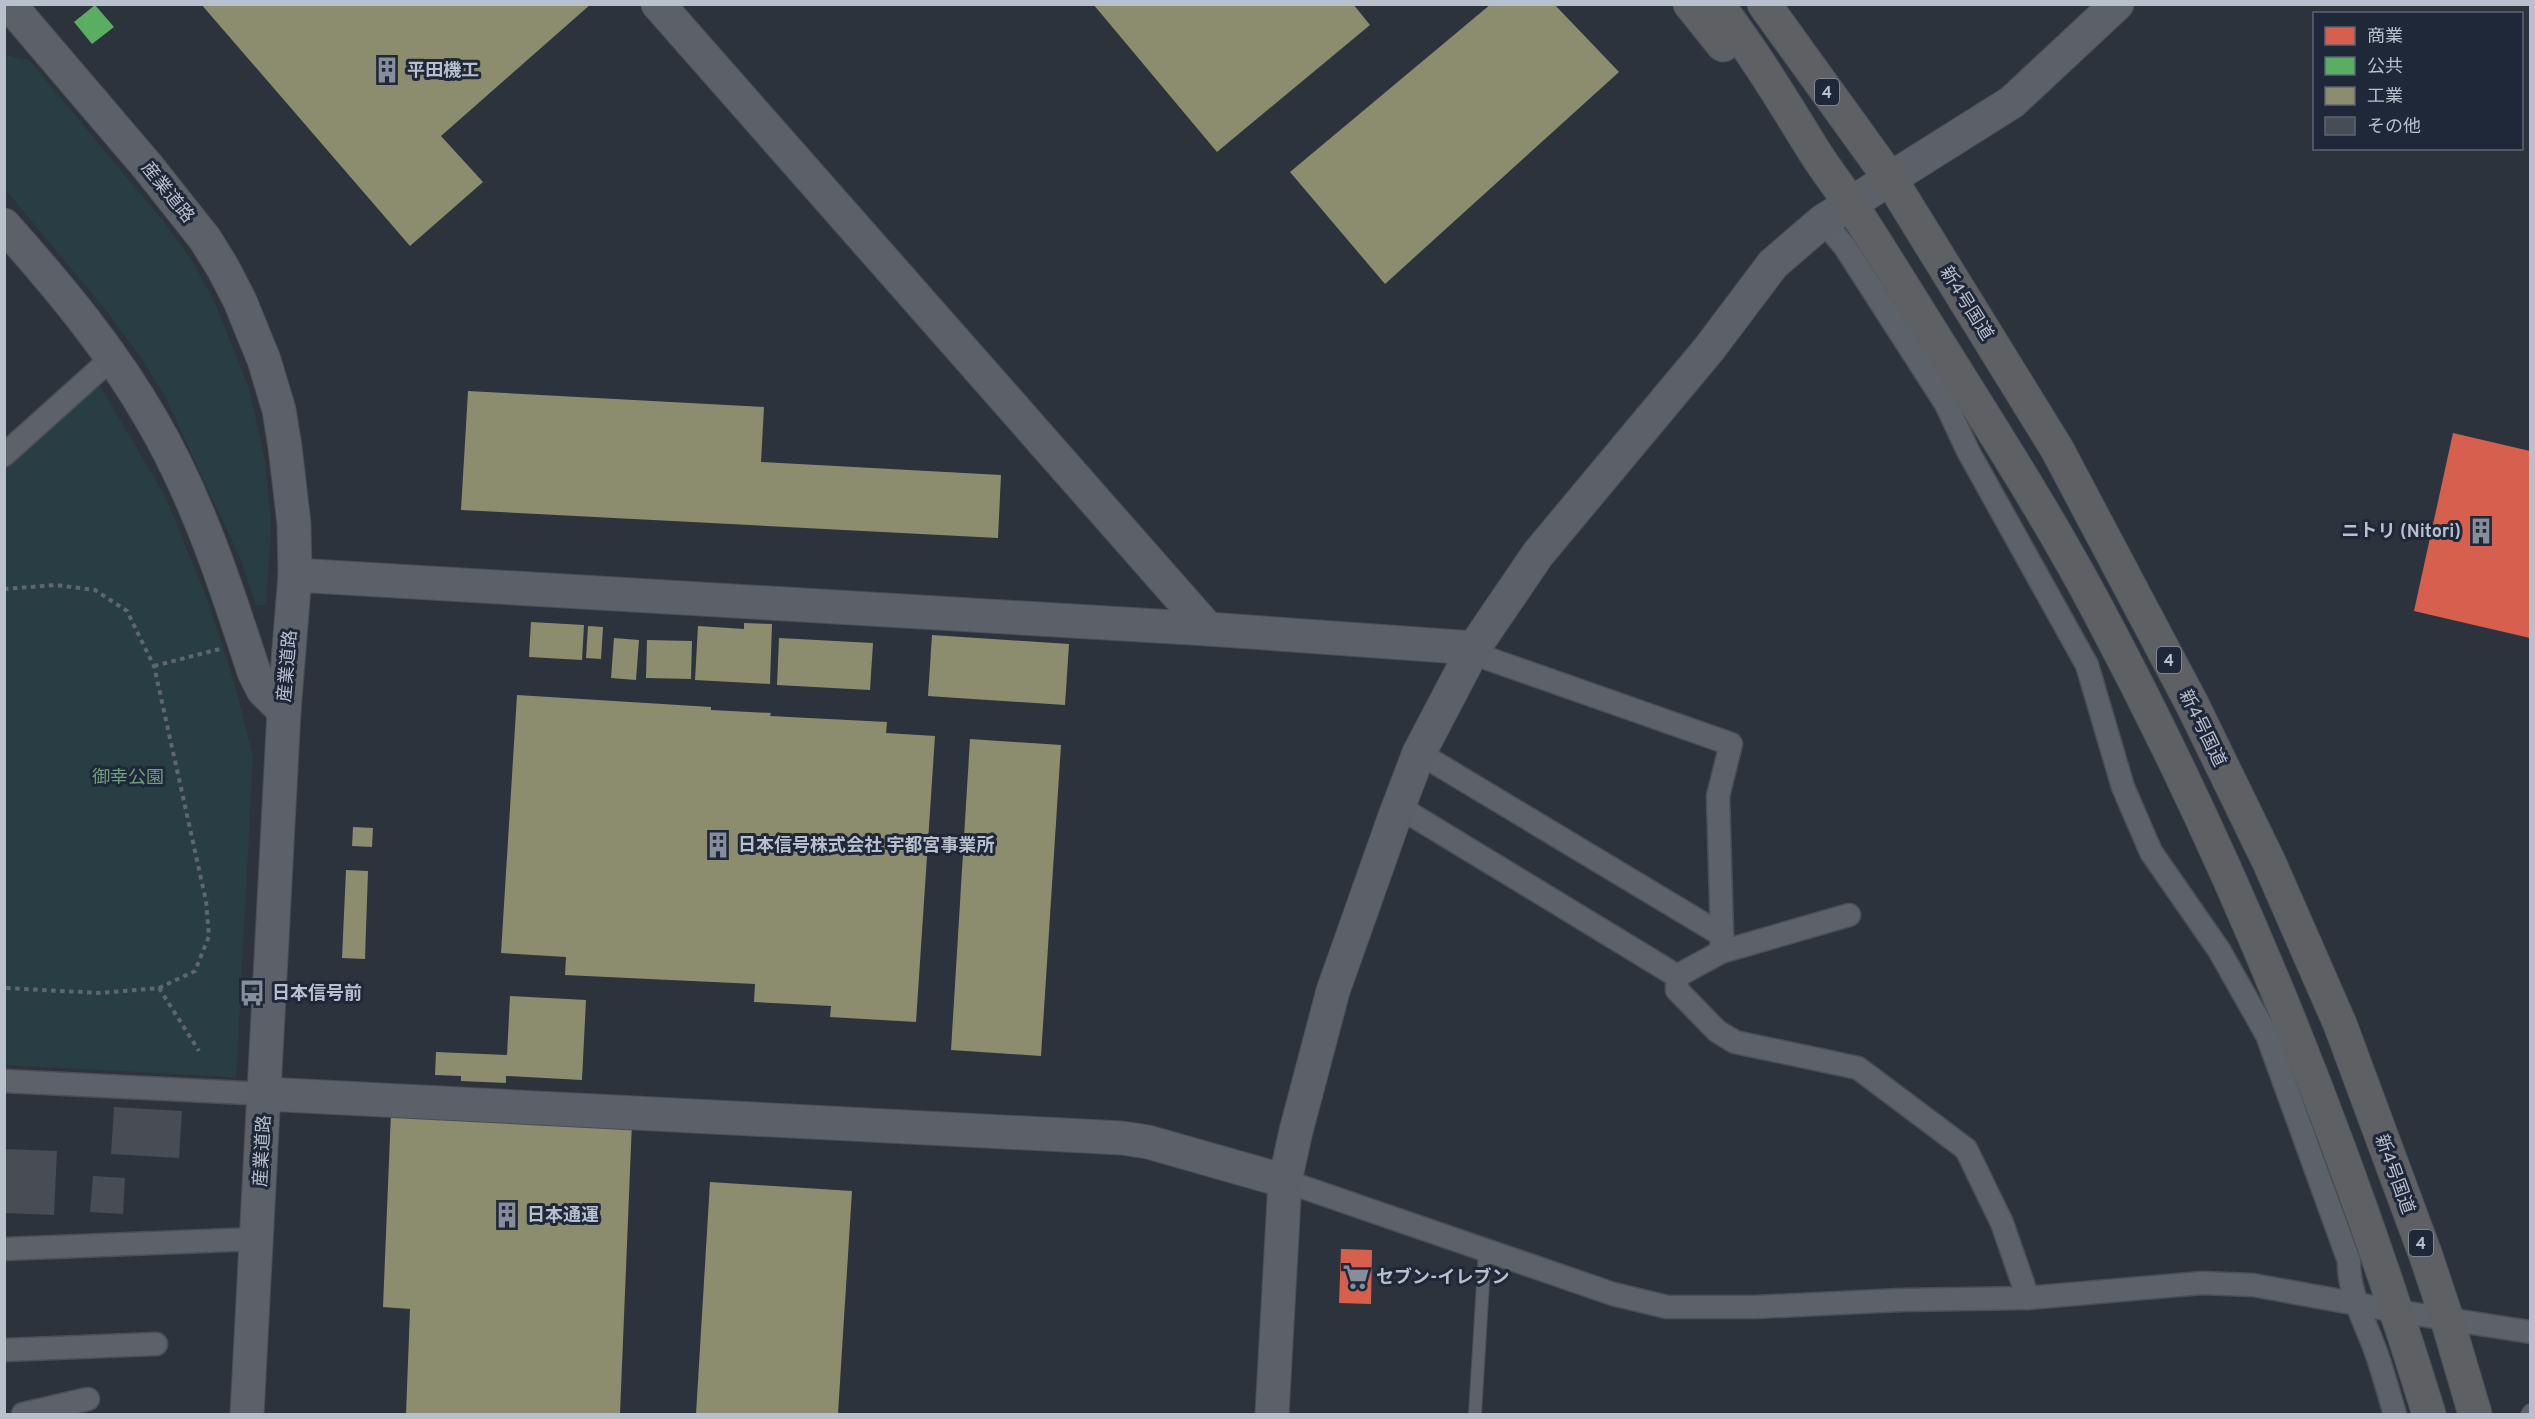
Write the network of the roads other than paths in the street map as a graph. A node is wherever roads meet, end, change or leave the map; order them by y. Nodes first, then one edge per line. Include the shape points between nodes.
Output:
1 (9, 4) edge
2 (658, 4) edge
3 (1690, 4) edge
4 (1717, 4) edge
5 (1764, 4) edge
6 (2117, 4) edge
7 (1817, 156) junction
8 (1890, 180) junction
9 (1851, 204) junction
10 (1823, 221) junction
11 (4, 225) edge
12 (112, 358) junction
13 (4, 455) edge
14 (295, 575) junction
15 (1208, 629) junction
16 (1473, 650) junction
17 (284, 711) junction
18 (1419, 753) junction
19 (1399, 807) junction
20 (1849, 915) dead end
21 (1721, 944) junction
22 (1677, 976) junction
23 (4, 1081) edge
24 (265, 1094) junction
25 (1286, 1182) junction
26 (257, 1239) junction
27 (4, 1249) edge
28 (1485, 1250) junction
29 (2028, 1298) junction
30 (2357, 1304) junction
31 (2396, 1311) junction
32 (2447, 1319) junction
33 (2530, 1332) edge
34 (156, 1344) dead end
35 (4, 1350) edge
36 (88, 1399) dead end
37 (2530, 1410) edge
38 (23, 1414) edge
39 (247, 1414) edge
40 (1272, 1414) edge
41 (1475, 1414) edge
42 (2395, 1414) edge
43 (2429, 1414) edge
44 (2475, 1414) edge
45 (2527, 1414) edge

1 - 14 street, 産業道路 via 148,167 224,268 256,338 279,410 291,487
2 - 15 street
3 - 7 highway
4 - 7 highway, 4 via 1743,38
5 - 8 highway, 新4号国道 / 4
6 - 8 street via 2012,102
7 - 9 highway, 4
8 - 9 street
8 - 32 highway, 新4号国道 / 4 via 2057,449 2197,714 2269,862 2340,1024
9 - 10 street
9 - 31 highway, 4 via 2019,472 2097,608 2171,752 2297,1041
10 - 16 street via 1773,264 1709,349 1538,554
10 - 30 street via 1845,247 1946,404 2087,665 2123,787 2151,852 2219,950 2267,1035 2349,1261
11 - 12 street
12 - 13 street
12 - 17 street via 153,421 192,499 263,690
14 - 15 street
14 - 17 street, 産業道路
15 - 16 street
16 - 18 street
16 - 21 street via 1731,744 1718,796
17 - 24 street, 産業道路
18 - 19 street
18 - 21 street
19 - 22 street
19 - 25 street via 1333,991
20 - 21 street
21 - 22 street
22 - 29 street via 1677,990 1717,1031 1735,1042 1857,1068 1966,1149 2002,1223
23 - 24 street
24 - 25 street via 1122,1138
24 - 26 street, 産業道路
25 - 28 street
25 - 40 street
26 - 27 street
26 - 39 street, 産業道路
28 - 29 street via 1613,1294 1667,1307
28 - 41 lane
29 - 30 street via 2212,1284 2253,1285
30 - 31 street
30 - 42 street
31 - 32 street
31 - 43 highway, 4
32 - 33 street
32 - 44 highway, 新4号国道 / 4
34 - 35 street
36 - 38 street
37 - 45 lane

